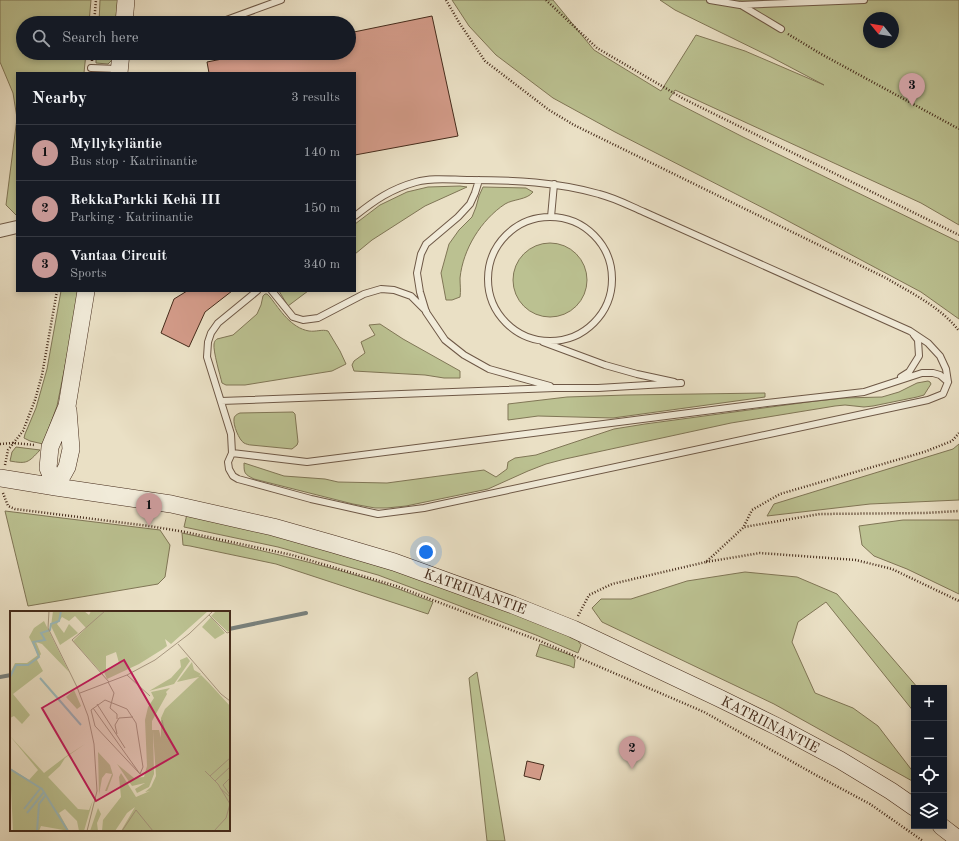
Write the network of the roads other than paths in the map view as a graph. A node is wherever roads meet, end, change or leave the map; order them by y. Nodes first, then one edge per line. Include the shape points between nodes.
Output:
1 (126, 0) edge
2 (281, 0) edge
3 (710, 0) edge
4 (864, 0) edge
5 (740, 5) junction
6 (125, 16) edge
7 (237, 16) edge
8 (781, 29) road end
9 (120, 65) edge
10 (91, 68) dead end
11 (479, 180) junction
12 (554, 184) junction
13 (356, 215) edge
14 (551, 217) junction
15 (16, 228) edge
16 (0, 231) edge
17 (86, 292) edge
18 (256, 292) edge
19 (273, 292) edge
20 (426, 312) junction
21 (910, 331) junction
22 (532, 338) junction
23 (896, 381) junction
24 (948, 382) junction
25 (555, 388) junction
26 (221, 401) junction
27 (232, 452) junction
28 (1, 486) edge
29 (56, 487) junction
30 (911, 805) edge
31 (945, 829) edge
32 (959, 840) edge

1 - 6 main road
2 - 7 lane
3 - 5 lane
4 - 5 lane
5 - 8 lane
9 - 10 lane
11 - 12 lane
11 - 13 lane via 433,179 402,186 387,193
11 - 20 lane via 470,204 426,244 421,254 417,274
12 - 14 lane
12 - 21 lane via 601,194
14 - 22 lane via 536,218 510,232 492,255 488,270 491,299 497,312 506,324
14 - 22 lane via 572,221 594,236 604,249 610,264 612,280 603,311 592,324 564,339 548,341
15 - 16 street
17 - 29 main road via 68,406 50,447 48,468
18 - 26 lane via 218,323 209,338 208,357
19 - 20 lane via 292,318 303,320 318,318 364,294 381,289 411,296
20 - 25 lane via 446,340 464,355 489,369
21 - 23 lane via 918,340 919,356 909,372
21 - 24 lane via 928,343 940,356
22 - 25 lane via 605,365 681,383
23 - 24 lane via 922,373 932,373 940,375
23 - 27 lane via 864,392 767,402 307,462
24 - 27 lane via 943,394 928,400 424,508 378,514 238,479 229,469 228,462
25 - 26 lane
26 - 27 lane via 231,434
28 - 29 main road, KATRIINANTIE
29 - 30 main road, KATRIINANTIE via 171,504 273,526 394,562 513,605 573,630 780,728 840,760
31 - 32 main road

